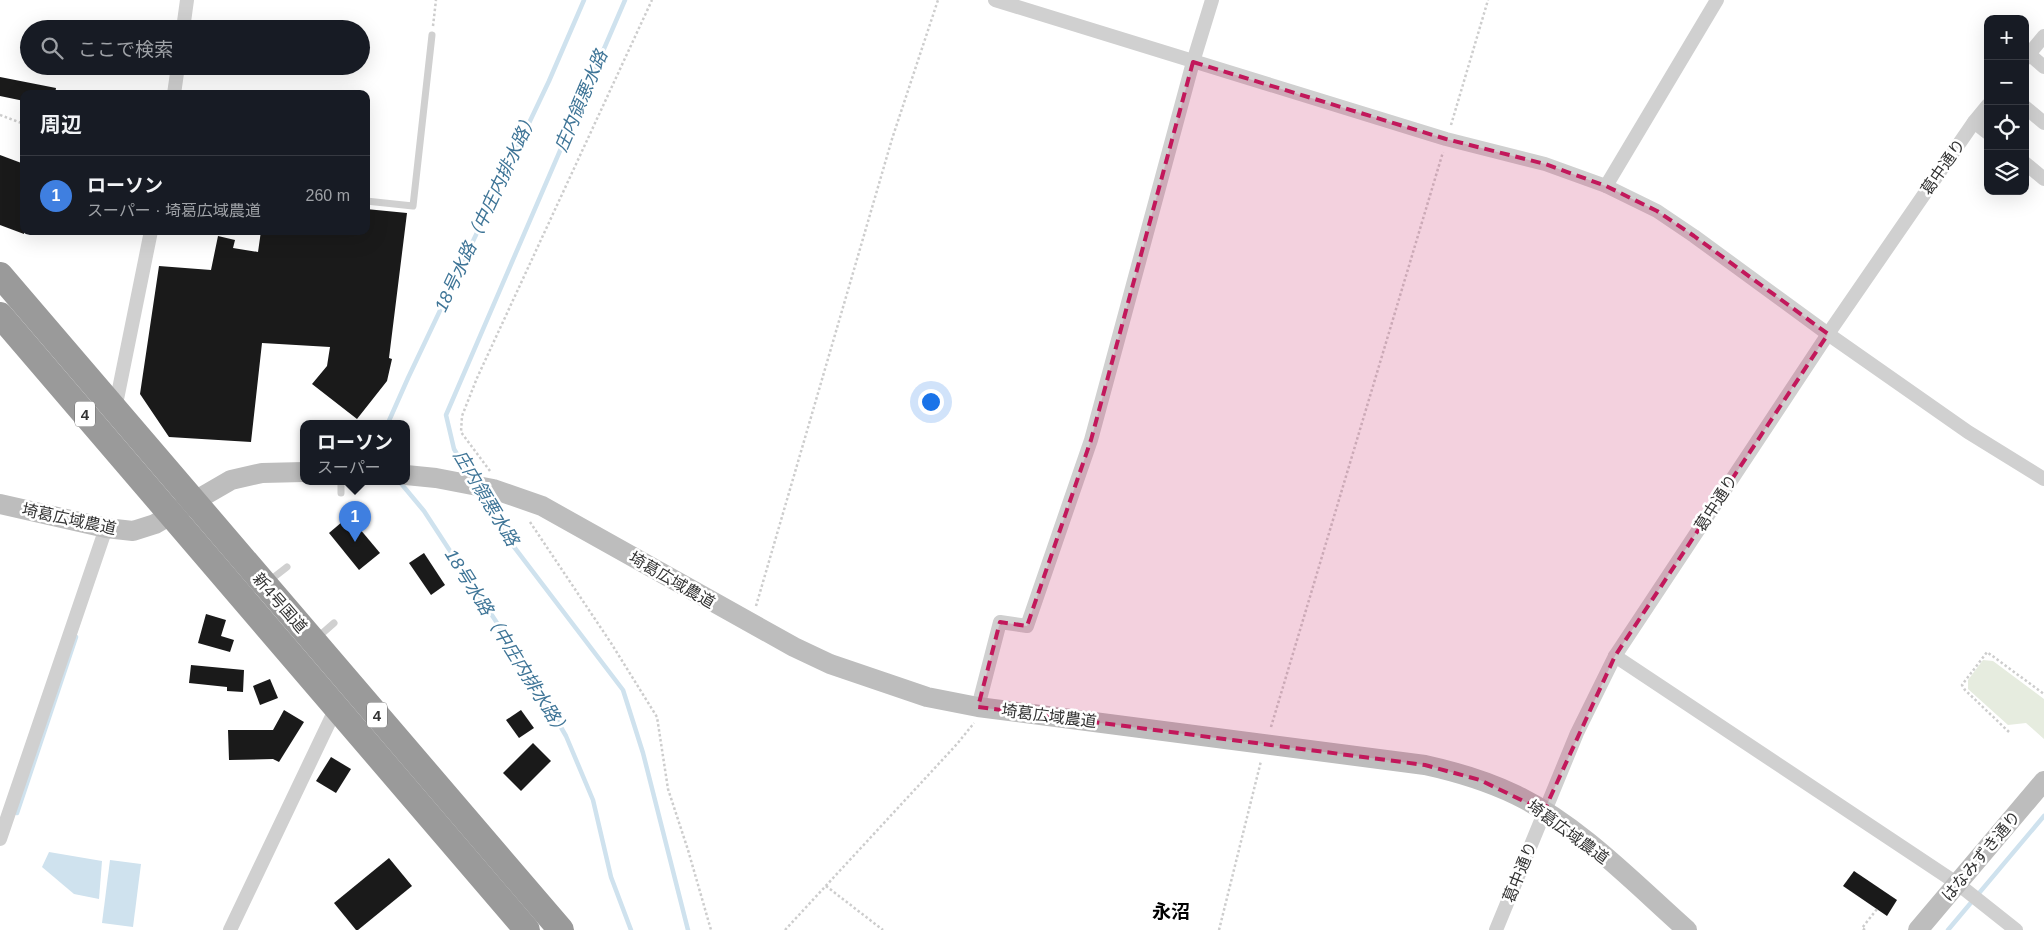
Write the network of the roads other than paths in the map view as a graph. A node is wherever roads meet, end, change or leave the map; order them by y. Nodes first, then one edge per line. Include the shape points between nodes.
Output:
1 (187, 0) edge
2 (995, 0) edge
3 (1212, 0) edge
4 (1717, 0) edge
5 (184, 20) edge
6 (432, 35) road end
7 (2044, 36) edge
8 (2029, 55) edge
9 (2029, 58) edge
10 (1193, 62) junction
11 (2044, 67) edge
12 (177, 75) edge
13 (175, 90) edge
14 (1984, 110) edge
15 (2029, 110) edge
16 (1974, 122) junction
17 (2044, 123) edge
18 (1984, 129) edge
19 (2029, 166) edge
20 (2044, 179) edge
21 (1606, 186) junction
22 (370, 201) edge
23 (150, 235) edge
24 (0, 275) edge
25 (0, 315) edge
26 (1828, 334) junction
27 (115, 409) junction
28 (300, 472) edge
29 (414, 476) edge
30 (2044, 479) edge
31 (341, 485) edge
32 (341, 493) dead end
33 (193, 500) junction
34 (0, 504) edge
35 (170, 514) junction
36 (106, 528) junction
37 (287, 567) dead end
38 (265, 585) junction
39 (334, 623) dead end
40 (313, 640) junction
41 (1615, 656) junction
42 (978, 707) junction
43 (336, 708) junction
44 (2044, 781) edge
45 (1544, 811) junction
46 (0, 839) edge
47 (1963, 887) junction
48 (230, 930) edge
49 (528, 930) edge
50 (561, 930) edge
51 (1496, 930) edge
52 (1687, 930) edge
53 (1918, 930) edge
54 (2016, 930) edge

1 - 5 street
2 - 10 street
3 - 10 street
4 - 21 street
6 - 22 lane via 412,206
7 - 8 street
9 - 11 street
10 - 21 street via 1446,139 1545,164
10 - 42 street via 1091,440 1027,626 1000,622
12 - 13 street
14 - 16 street, 葛中通り
15 - 17 street
16 - 18 street
16 - 26 street, 葛中通り
19 - 20 street
21 - 26 street via 1657,211
23 - 27 street
24 - 27 highway, 新4号国道 / 4
25 - 35 highway, 新4号国道 / 4
26 - 30 street via 1968,432
26 - 41 street, 葛中通り
27 - 33 highway, 新4号国道 / 4
28 - 33 street, 埼葛広域農道 via 240,477
29 - 42 street, 埼葛広域農道 via 498,490 542,506 749,624 830,664 927,697
31 - 32 lane
33 - 35 street, 埼葛広域農道
33 - 38 highway, 新4号国道 / 4
34 - 36 street, 埼葛広域農道
35 - 36 street, 埼葛広域農道 via 147,528 133,531
35 - 43 highway, 新4号国道 / 4
36 - 46 street
37 - 38 lane
38 - 40 highway, 新4号国道 / 4
39 - 40 lane
40 - 50 highway, 新4号国道 / 4
41 - 45 street, 葛中通り
41 - 47 street
42 - 45 street, 埼葛広域農道 via 1426,764 1455,771 1516,795
43 - 48 street
43 - 49 highway, 新4号国道 / 4
44 - 47 street, はなみずき通り
45 - 51 street, 葛中通り
45 - 52 street, 埼葛広域農道 via 1594,848
47 - 53 street, はなみずき通り
47 - 54 street

